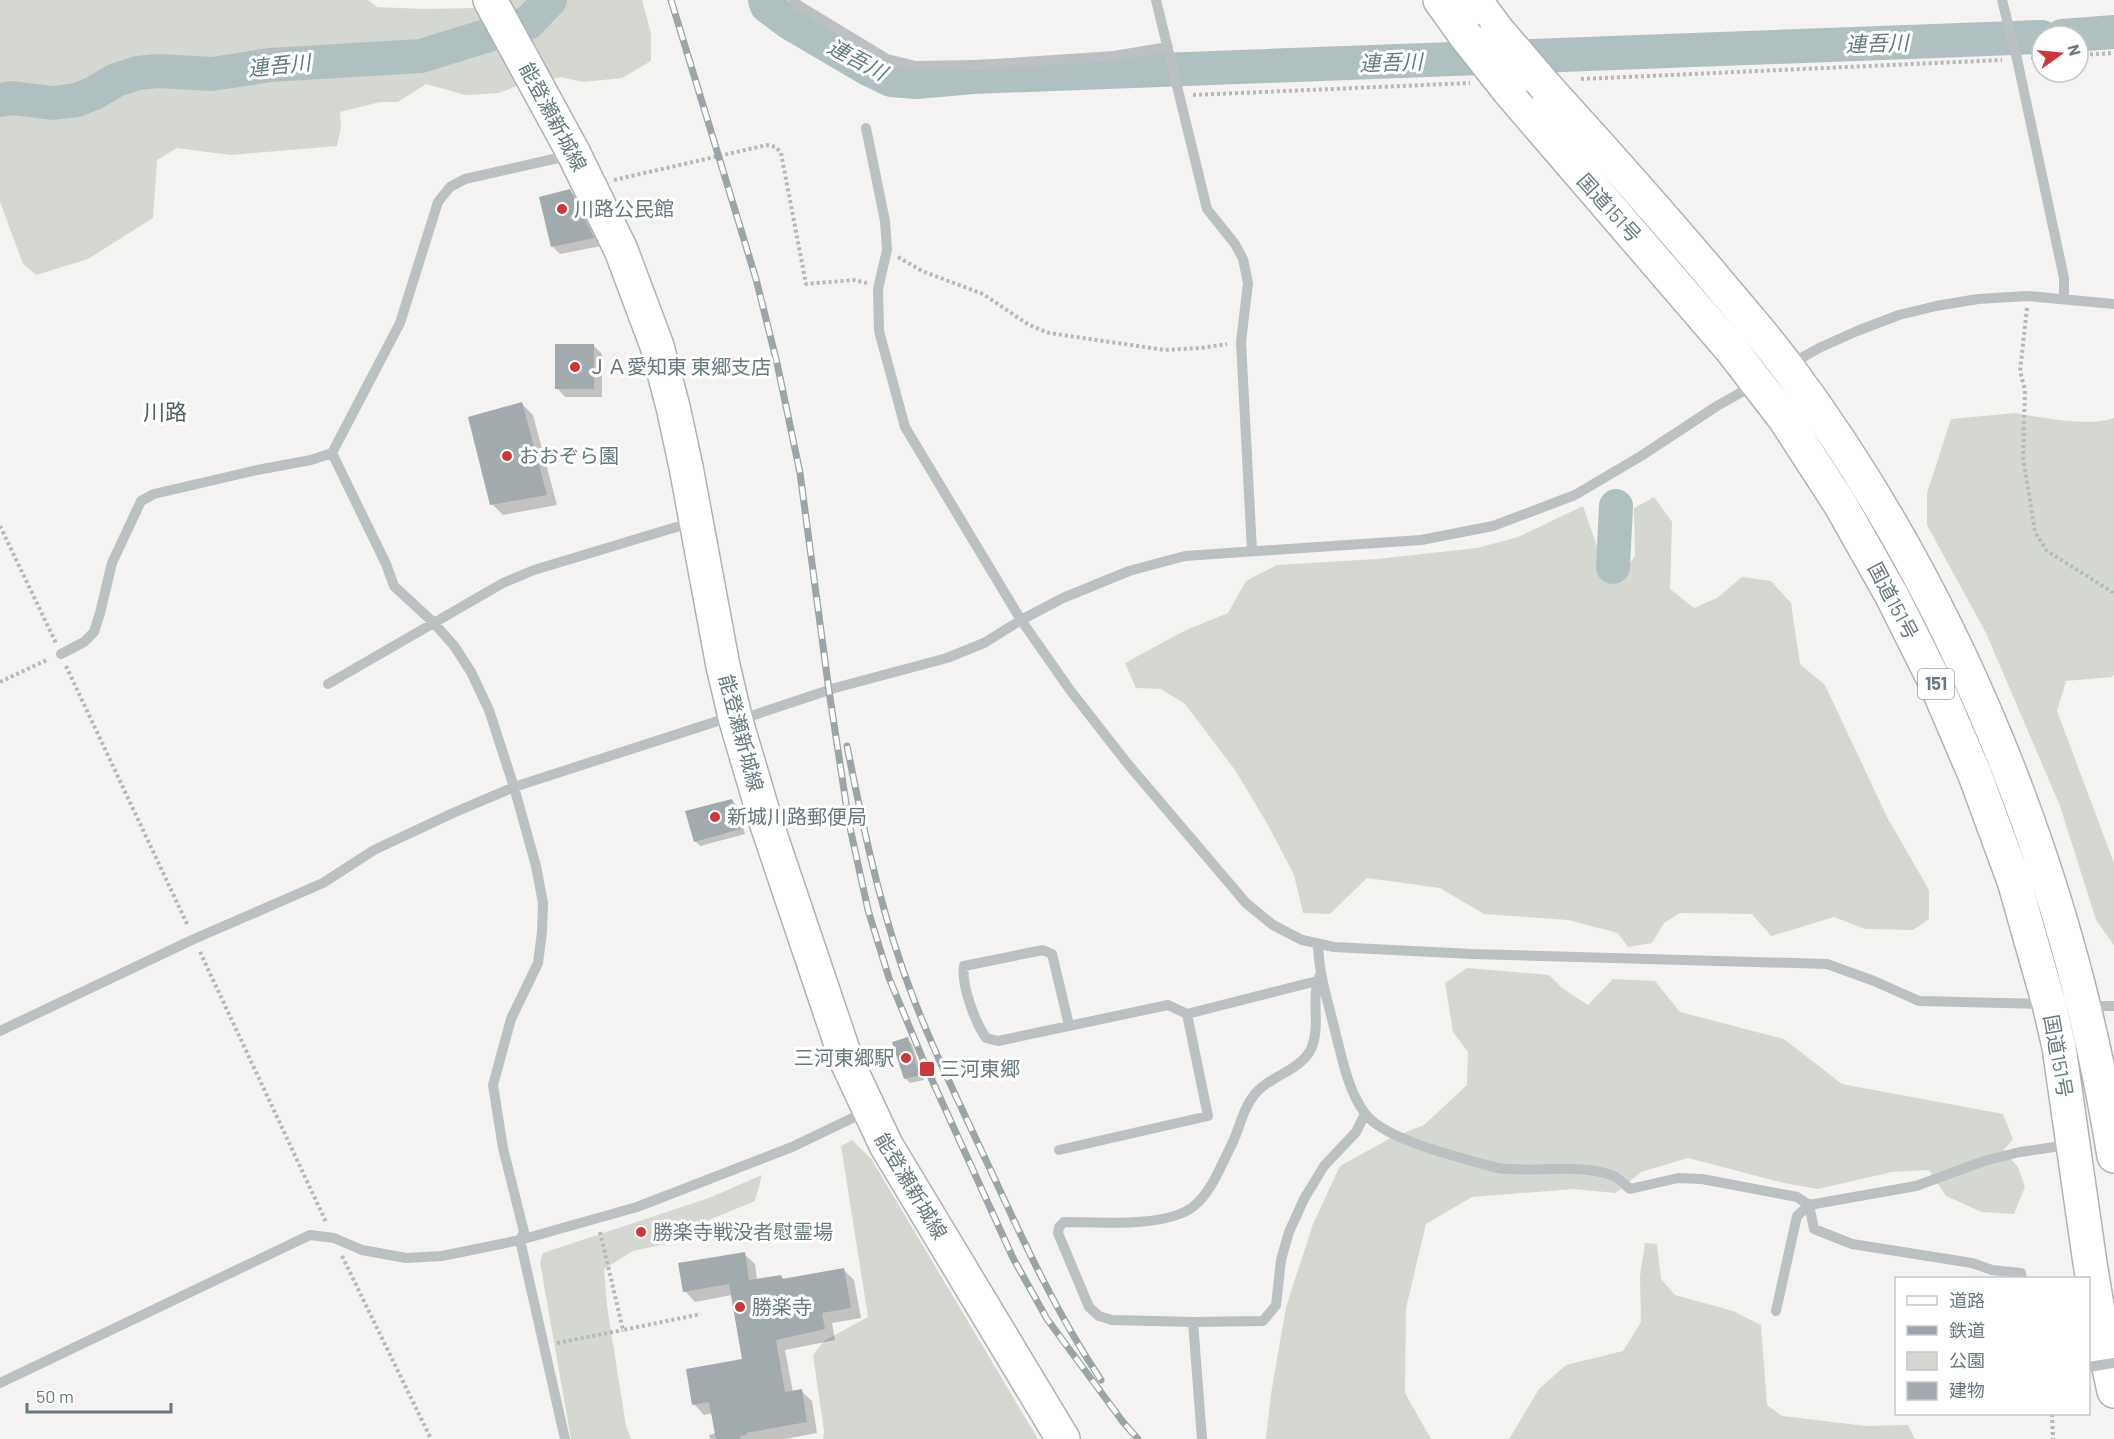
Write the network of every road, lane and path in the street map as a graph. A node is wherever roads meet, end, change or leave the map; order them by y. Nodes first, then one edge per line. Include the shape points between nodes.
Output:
1 (490, 0) edge
2 (794, 0) edge
3 (1156, 0) edge
4 (1440, 0) edge
5 (1474, 0) edge
6 (2002, 0) edge
7 (1169, 51) junction
8 (2114, 53) edge
9 (2016, 55) junction
10 (2090, 55) edge
11 (2030, 57) edge
12 (1581, 79) dead end
13 (1471, 83) dead end
14 (1178, 90) junction
15 (866, 128) dead end
16 (573, 152) junction
17 (591, 189) junction
18 (888, 250) junction
19 (878, 289) junction
20 (2028, 296) junction
21 (2064, 298) junction
22 (2114, 304) edge
23 (1241, 342) junction
24 (1787, 367) junction
25 (1758, 384) junction
26 (332, 453) junction
27 (696, 522) junction
28 (0, 526) edge
29 (1252, 551) junction
30 (2114, 593) edge
31 (1021, 620) junction
32 (434, 623) junction
33 (60, 654) junction
34 (0, 682) edge
35 (328, 684) dead end
36 (736, 721) junction
37 (514, 787) junction
38 (194, 939) junction
39 (1318, 945) junction
40 (1319, 977) junction
41 (2076, 1005) edge
42 (1187, 1014) junction
43 (1070, 1025) junction
44 (0, 1031) edge
45 (868, 1110) junction
46 (1365, 1114) junction
47 (2073, 1145) junction
48 (1059, 1150) dead end
49 (2114, 1156) edge
50 (1809, 1205) junction
51 (597, 1220) junction
52 (333, 1238) junction
53 (520, 1240) junction
54 (2022, 1277) edge
55 (1776, 1311) dead end
56 (701, 1314) dead end
57 (1192, 1322) junction
58 (623, 1330) junction
59 (545, 1346) junction
60 (2114, 1363) edge
61 (2090, 1367) edge
62 (0, 1383) edge
63 (2114, 1391) edge
64 (2052, 1415) edge
65 (431, 1439) edge
66 (565, 1439) edge
67 (1063, 1439) edge
68 (1202, 1439) edge
69 (2053, 1439) edge

1 - 16 main road, 能登瀬新城線
2 - 7 street via 887,58 916,66
3 - 7 street
4 - 25 main road, 国道151号 / 151, bridge via 1510,92
5 - 24 main road, 国道151号 / 151, bridge
6 - 9 street
7 - 14 street
8 - 10 path
9 - 11 path
9 - 12 path
9 - 21 street via 2064,278
13 - 14 path
14 - 23 street via 1207,209 1243,259 1248,283
15 - 18 street
16 - 17 main road, 能登瀬新城線
16 - 26 street via 465,179 438,202 400,323
17 - 19 path via 605,182 767,145 776,147 781,153 806,284 854,280
17 - 27 main road, 能登瀬新城線 via 621,250 657,346
18 - 19 street
18 - 23 path via 922,271 982,294 1029,325 1049,333 1165,350
19 - 31 street via 879,331 905,427
20 - 21 street
20 - 24 street via 1977,299 1899,315 1819,348
20 - 30 path via 2020,371 2025,390 2023,457 2035,532 2047,551
21 - 22 street
23 - 29 street
24 - 25 street
24 - 41 main road, 国道151号 / 151 via 1877,503 1923,581 1967,671 2007,762 2048,881
25 - 29 street via 1575,495 1493,526 1420,540
25 - 41 main road, 国道151号 / 151 via 1840,504 1892,596 1975,775 2014,881
26 - 32 street via 394,586
26 - 33 street via 154,494 141,501 112,562 94,632
27 - 32 street via 534,570 503,583
27 - 36 main road, 能登瀬新城線
28 - 33 path
29 - 31 street via 1185,556 1129,571
31 - 36 street via 984,643 947,658 835,688
31 - 39 street via 1127,763 1246,903 1273,925
32 - 35 street
32 - 37 street via 471,672 489,710
33 - 34 path
33 - 38 path
36 - 37 street via 724,720
36 - 45 main road, 能登瀬新城線 via 847,1062
37 - 38 street via 374,850 323,883
37 - 53 street via 543,903 538,963 511,1019 493,1084 503,1148 524,1232
38 - 44 street
38 - 52 path
39 - 40 street
39 - 41 street via 1472,954 1827,964 1919,1001
40 - 42 street
40 - 46 street via 1350,1086
40 - 57 street via 1311,1049 1302,1061 1252,1096 1210,1188 1195,1206 1162,1219 1064,1222 1059,1227 1077,1282 1089,1307 1099,1316 1112,1320
41 - 47 main road, 国道151号 / 151 via 2059,1047
41 - 49 main road, 国道151号 / 151
42 - 43 street via 1168,1005
42 - 48 street via 1208,1116
43 - 43 street via 998,1041 986,1038 962,977 964,966 1043,950 1052,954
45 - 51 street via 792,1147
45 - 67 main road, 能登瀬新城線 via 885,1145
46 - 50 street via 1396,1136 1497,1168 1586,1170 1611,1174 1635,1190 1678,1178 1702,1179 1797,1197
46 - 57 street via 1356,1132 1324,1166 1304,1199 1281,1260 1272,1312 1263,1321
47 - 50 street via 1984,1161 1916,1186
47 - 63 main road, 国道151号 / 151
50 - 54 street via 1814,1229 1852,1244 1972,1263 2021,1273
50 - 55 street via 1797,1216
51 - 53 street
51 - 58 path
52 - 53 street via 362,1250 406,1258 442,1256
52 - 62 street via 310,1235
52 - 65 path
53 - 59 street
56 - 58 path
57 - 68 street
58 - 59 path
59 - 66 street
60 - 61 street, bridge
64 - 69 path

